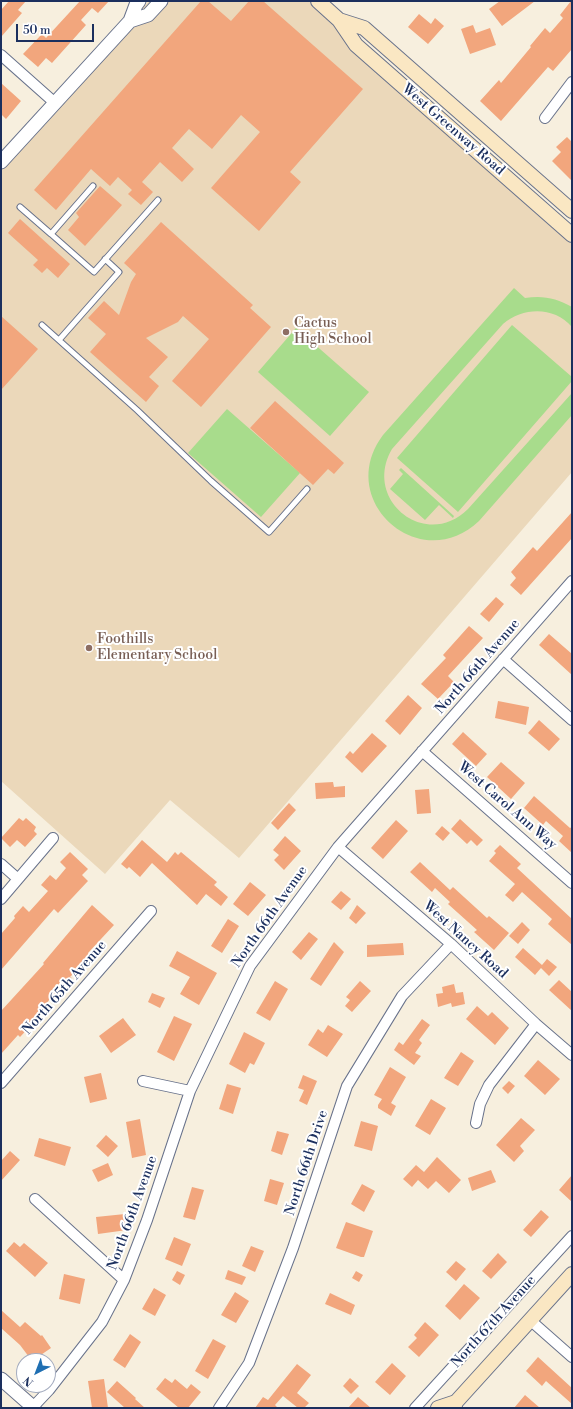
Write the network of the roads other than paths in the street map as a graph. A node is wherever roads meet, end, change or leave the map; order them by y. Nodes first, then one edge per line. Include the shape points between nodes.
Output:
1 (139, 1) edge
2 (161, 1) edge
3 (318, 1) edge
4 (339, 20) junction
5 (130, 21) junction
6 (1, 55) edge
7 (572, 82) edge
8 (55, 103) junction
9 (545, 118) dead end
10 (1, 162) edge
11 (531, 175) junction
12 (514, 184) junction
13 (93, 186) dead end
14 (158, 200) dead end
15 (20, 207) dead end
16 (572, 211) edge
17 (51, 234) junction
18 (572, 235) edge
19 (105, 259) junction
20 (42, 325) dead end
21 (59, 340) junction
22 (307, 489) dead end
23 (572, 581) edge
24 (503, 659) junction
25 (572, 720) edge
26 (422, 751) junction
27 (54, 838) dead end
28 (338, 846) junction
29 (1, 864) edge
30 (18, 879) junction
31 (572, 883) edge
32 (1, 898) edge
33 (151, 911) dead end
34 (451, 944) junction
35 (536, 1024) junction
36 (572, 1055) edge
37 (143, 1081) dead end
38 (1, 1083) edge
39 (190, 1091) junction
40 (476, 1123) dead end
41 (35, 1199) dead end
42 (572, 1236) edge
43 (572, 1274) edge
44 (124, 1280) junction
45 (530, 1320) junction
46 (572, 1357) edge
47 (1, 1378) edge
48 (457, 1406) edge
49 (33, 1408) edge
50 (219, 1408) edge
51 (416, 1408) edge
52 (438, 1408) edge

1 - 5 street
2 - 5 street via 148,15
3 - 4 main road, West Greenway Road
4 - 11 main road, West Greenway Road via 364,28
4 - 12 main road, West Greenway Road via 356,45
5 - 8 street
6 - 8 street
7 - 9 street
8 - 10 street
11 - 12 main road
11 - 16 main road, West Greenway Road
12 - 18 main road, West Greenway Road
13 - 17 lane
14 - 19 lane
15 - 17 lane
17 - 19 lane via 94,272
19 - 21 lane via 119,272
20 - 21 lane
21 - 22 lane via 269,532
23 - 24 street, North 66th Avenue
24 - 25 street
24 - 26 street, North 66th Avenue
26 - 28 street, North 66th Avenue
26 - 31 street, West Carol Ann Way
27 - 30 street
28 - 34 street, West Nancy Road
28 - 39 street, North 66th Avenue via 250,966
29 - 30 street
30 - 32 street
33 - 38 street, North 65th Avenue
34 - 35 street, West Nancy Road
34 - 50 street, North 66th Drive via 402,996 347,1086 293,1248 249,1363
35 - 36 street, West Nancy Road
35 - 40 street via 489,1085 480,1104
37 - 39 street
39 - 44 street, North 66th Avenue
41 - 44 street
42 - 51 street, North 67th Avenue
43 - 45 main road, North 67th Avenue
44 - 49 street, North 66th Avenue via 102,1322
45 - 46 street
45 - 48 main road, North 67th Avenue
47 - 49 street
48 - 52 main road, North 67th Avenue

